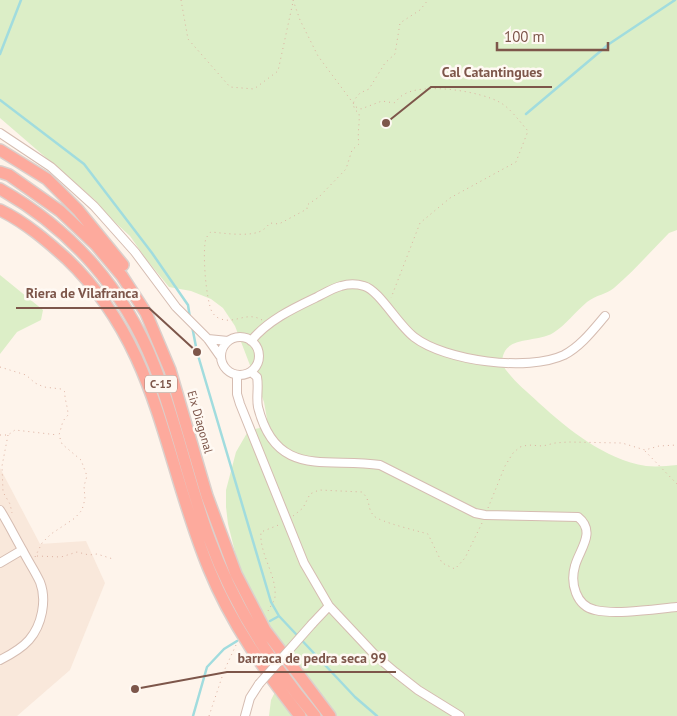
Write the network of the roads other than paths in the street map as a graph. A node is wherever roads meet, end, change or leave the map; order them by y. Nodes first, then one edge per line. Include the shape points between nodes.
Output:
1 (0, 133) edge
2 (0, 150) edge
3 (0, 172) edge
4 (0, 189) edge
5 (0, 210) edge
6 (146, 313) junction
7 (605, 316) dead end
8 (208, 339) junction
9 (251, 340) junction
10 (228, 341) junction
11 (220, 356) junction
12 (252, 372) junction
13 (237, 376) junction
14 (0, 510) edge
15 (22, 550) junction
16 (0, 563) edge
17 (330, 606) junction
18 (677, 607) edge
19 (0, 660) edge
20 (245, 716) edge
21 (300, 716) edge
22 (315, 716) edge
23 (330, 716) edge
24 (460, 716) edge

1 - 8 street via 51,167 82,194 135,252 176,307
2 - 6 highway via 47,180 78,210 128,272 144,300
3 - 6 highway, Eix Diagonal / C-15 via 60,211 96,245 122,276
4 - 22 highway, Eix Diagonal / C-15 via 68,238 93,263 122,302 154,365 209,538 231,590 265,651
5 - 21 highway via 41,237 75,267 122,329 147,380 189,514 220,594 247,643
6 - 23 highway, Eix Diagonal / C-15 via 170,370 208,496 236,574 265,630
7 - 9 street via 564,355 550,360 510,364 465,357 424,344 406,331 376,292 354,284 341,286 302,304 266,325
8 - 10 street
8 - 11 street
9 - 10 street via 234,337
9 - 12 street via 259,357
10 - 11 street
11 - 13 street via 227,371
12 - 13 street
12 - 18 street via 257,377 257,399 262,418 272,439 284,452 298,460 380,465 466,509 485,515 571,516 581,519 587,535 575,566 578,598 589,608 607,612
13 - 17 street via 240,404 286,522 304,563
14 - 15 street
15 - 16 street
15 - 19 street via 40,583 44,597 41,616 28,642
17 - 20 street, bridge via 259,684 250,698
17 - 24 street via 395,672

